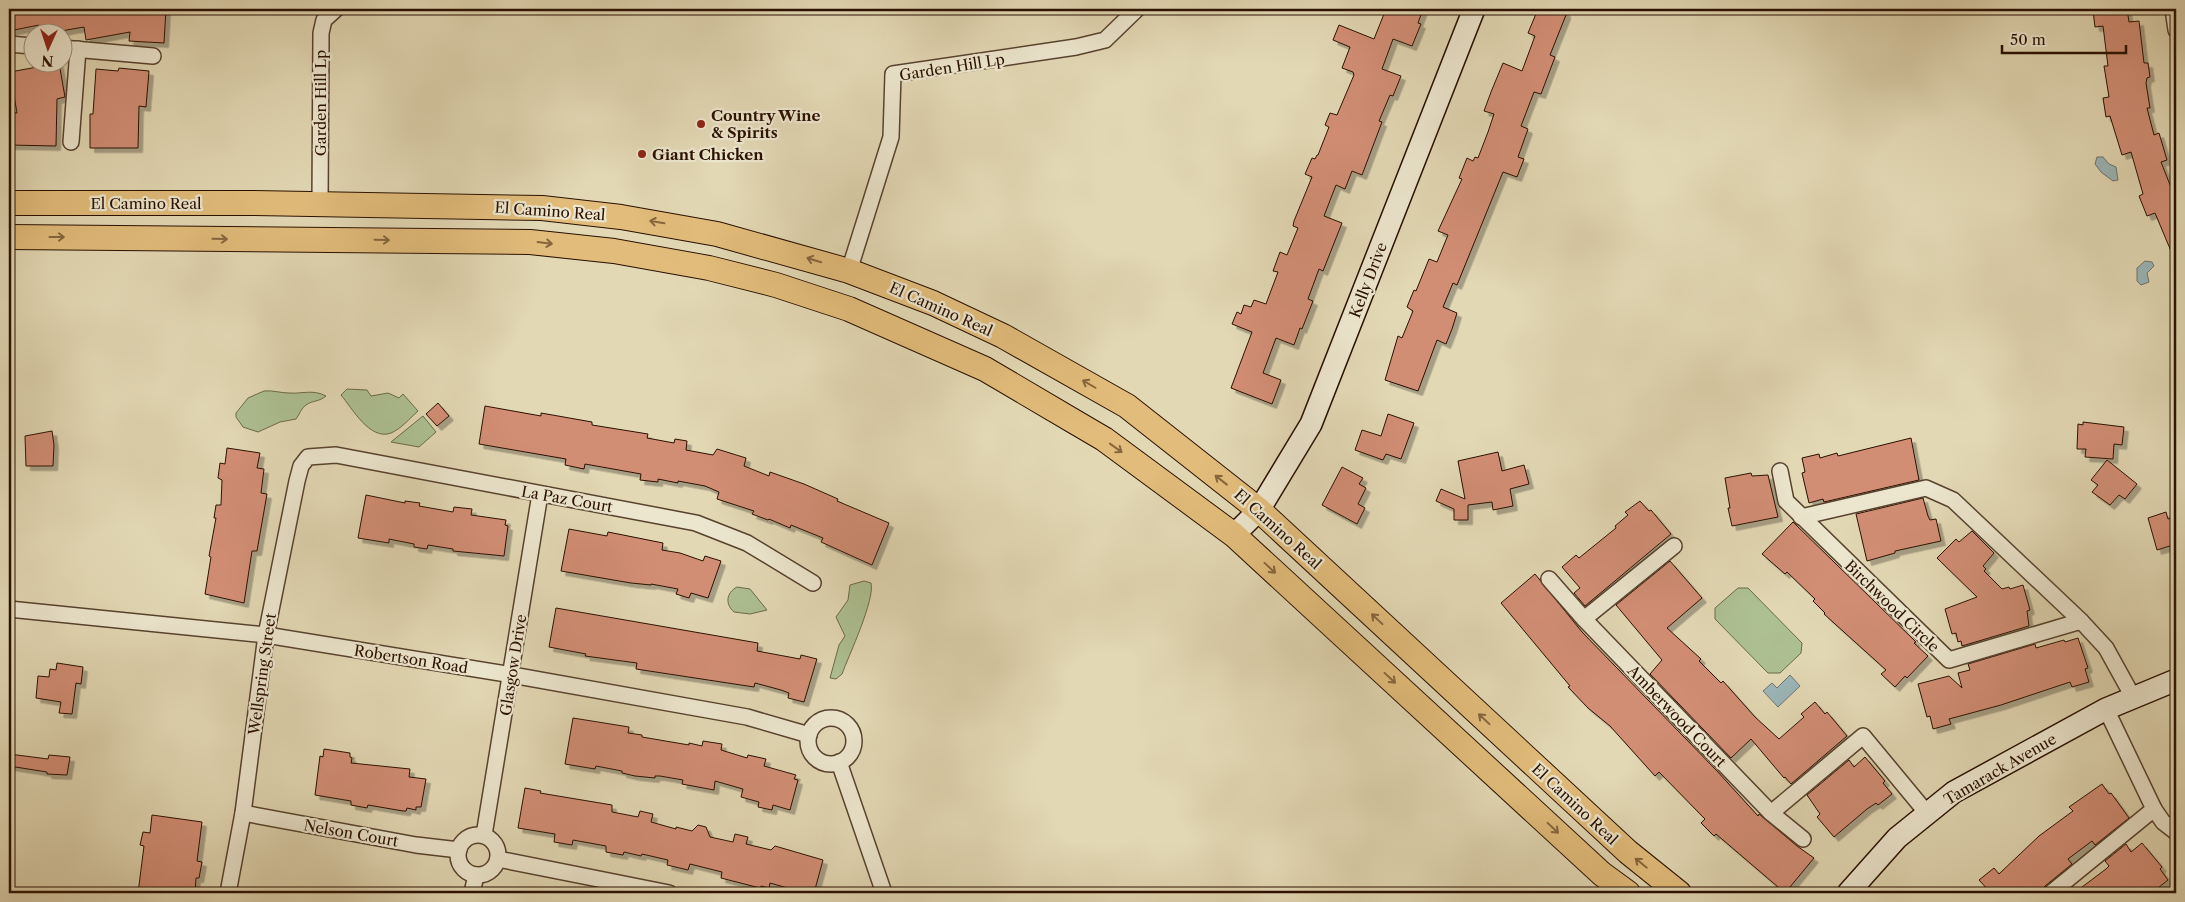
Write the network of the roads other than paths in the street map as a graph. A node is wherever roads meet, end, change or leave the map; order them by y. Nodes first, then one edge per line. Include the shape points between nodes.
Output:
1 (336, 9) edge
2 (1137, 9) edge
3 (1474, 9) edge
4 (2173, 9) edge
5 (2176, 30) edge
6 (9, 44) edge
7 (22, 45) edge
8 (72, 49) edge
9 (78, 49) junction
10 (153, 56) dead end
11 (71, 142) dead end
12 (9, 203) edge
13 (320, 204) junction
14 (9, 237) edge
15 (849, 271) junction
16 (308, 457) joint
17 (1780, 471) dead end
18 (540, 494) junction
19 (1259, 510) junction
20 (1800, 517) junction
21 (1234, 535) junction
22 (1674, 546) dead end
23 (1549, 578) dead end
24 (813, 583) dead end
25 (9, 609) edge
26 (1584, 619) junction
27 (2082, 621) junction
28 (266, 635) junction
29 (512, 675) junction
30 (2176, 680) edge
31 (2134, 698) junction
32 (2106, 709) junction
33 (809, 735) junction
34 (839, 762) junction
35 (2154, 808) junction
36 (1926, 812) junction
37 (243, 813) junction
38 (1771, 813) junction
39 (2176, 832) edge
40 (484, 835) junction
41 (1803, 839) dead end
42 (458, 850) junction
43 (498, 859) junction
44 (476, 875) junction
45 (228, 893) edge
46 (472, 893) edge
47 (669, 893) edge
48 (884, 893) edge
49 (1628, 893) edge
50 (1679, 893) edge
51 (1848, 893) edge
52 (2051, 893) edge

1 - 13 street, Garden Hill Lp via 324,20 321,33
2 - 15 street, Garden Hill Lp via 1105,40 1076,48 893,74 891,137
3 - 19 street, Kelly Drive via 1311,424
4 - 5 street
6 - 7 street
8 - 9 street
9 - 10 street
9 - 11 street
12 - 13 main road, El Camino Real
15 -> 13 main road, El Camino Real via 717,234 621,217 542,208
14 -> 21 main road via 530,242 614,251 776,284 849,309 985,369 1104,439
19 -> 15 main road, El Camino Real via 1127,406 1003,336 933,303
16 - 18 street, La Paz Court via 336,455
16 - 28 street, Wellspring Street via 297,481
17 - 20 street, Birchwood Circle via 1786,501
18 - 24 street, La Paz Court via 696,523 747,543
18 - 29 street, Glasgow Drive
19 - 21 street, Kelly Drive
50 -> 19 main road, El Camino Real via 1628,852
20 - 27 street via 1926,488 1953,500
20 - 27 street, Birchwood Circle via 1948,660
21 -> 49 main road via 1588,861
22 - 26 street
23 - 26 street, Amberwood Court
25 - 28 street, Robertson Road
26 - 38 street, Amberwood Court
27 - 31 street via 2106,648
28 - 29 street, Robertson Road
28 - 37 street, Wellspring Street
29 - 33 street, Robertson Road via 748,717
29 - 40 street, Glasgow Drive
30 - 31 street, Tamarack Avenue
31 - 32 street, Tamarack Avenue
32 - 35 street
32 - 36 street, Tamarack Avenue via 1954,792
33 - 34 street via 809,747 817,759 832,764
33 - 34 street via 814,725 828,719 835,718 848,726 853,746
34 - 48 street
35 - 39 street via 2163,822
35 - 52 street
36 - 38 street via 1863,736
36 - 51 street, Tamarack Avenue via 1897,838
37 - 42 street, Nelson Court
37 - 45 street, Wellspring Street
38 - 41 street, Amberwood Court
40 - 42 street via 466,838
40 - 43 street via 496,844
42 - 44 street via 460,863 469,873
43 - 44 street via 489,872
43 - 47 street
44 - 46 street

